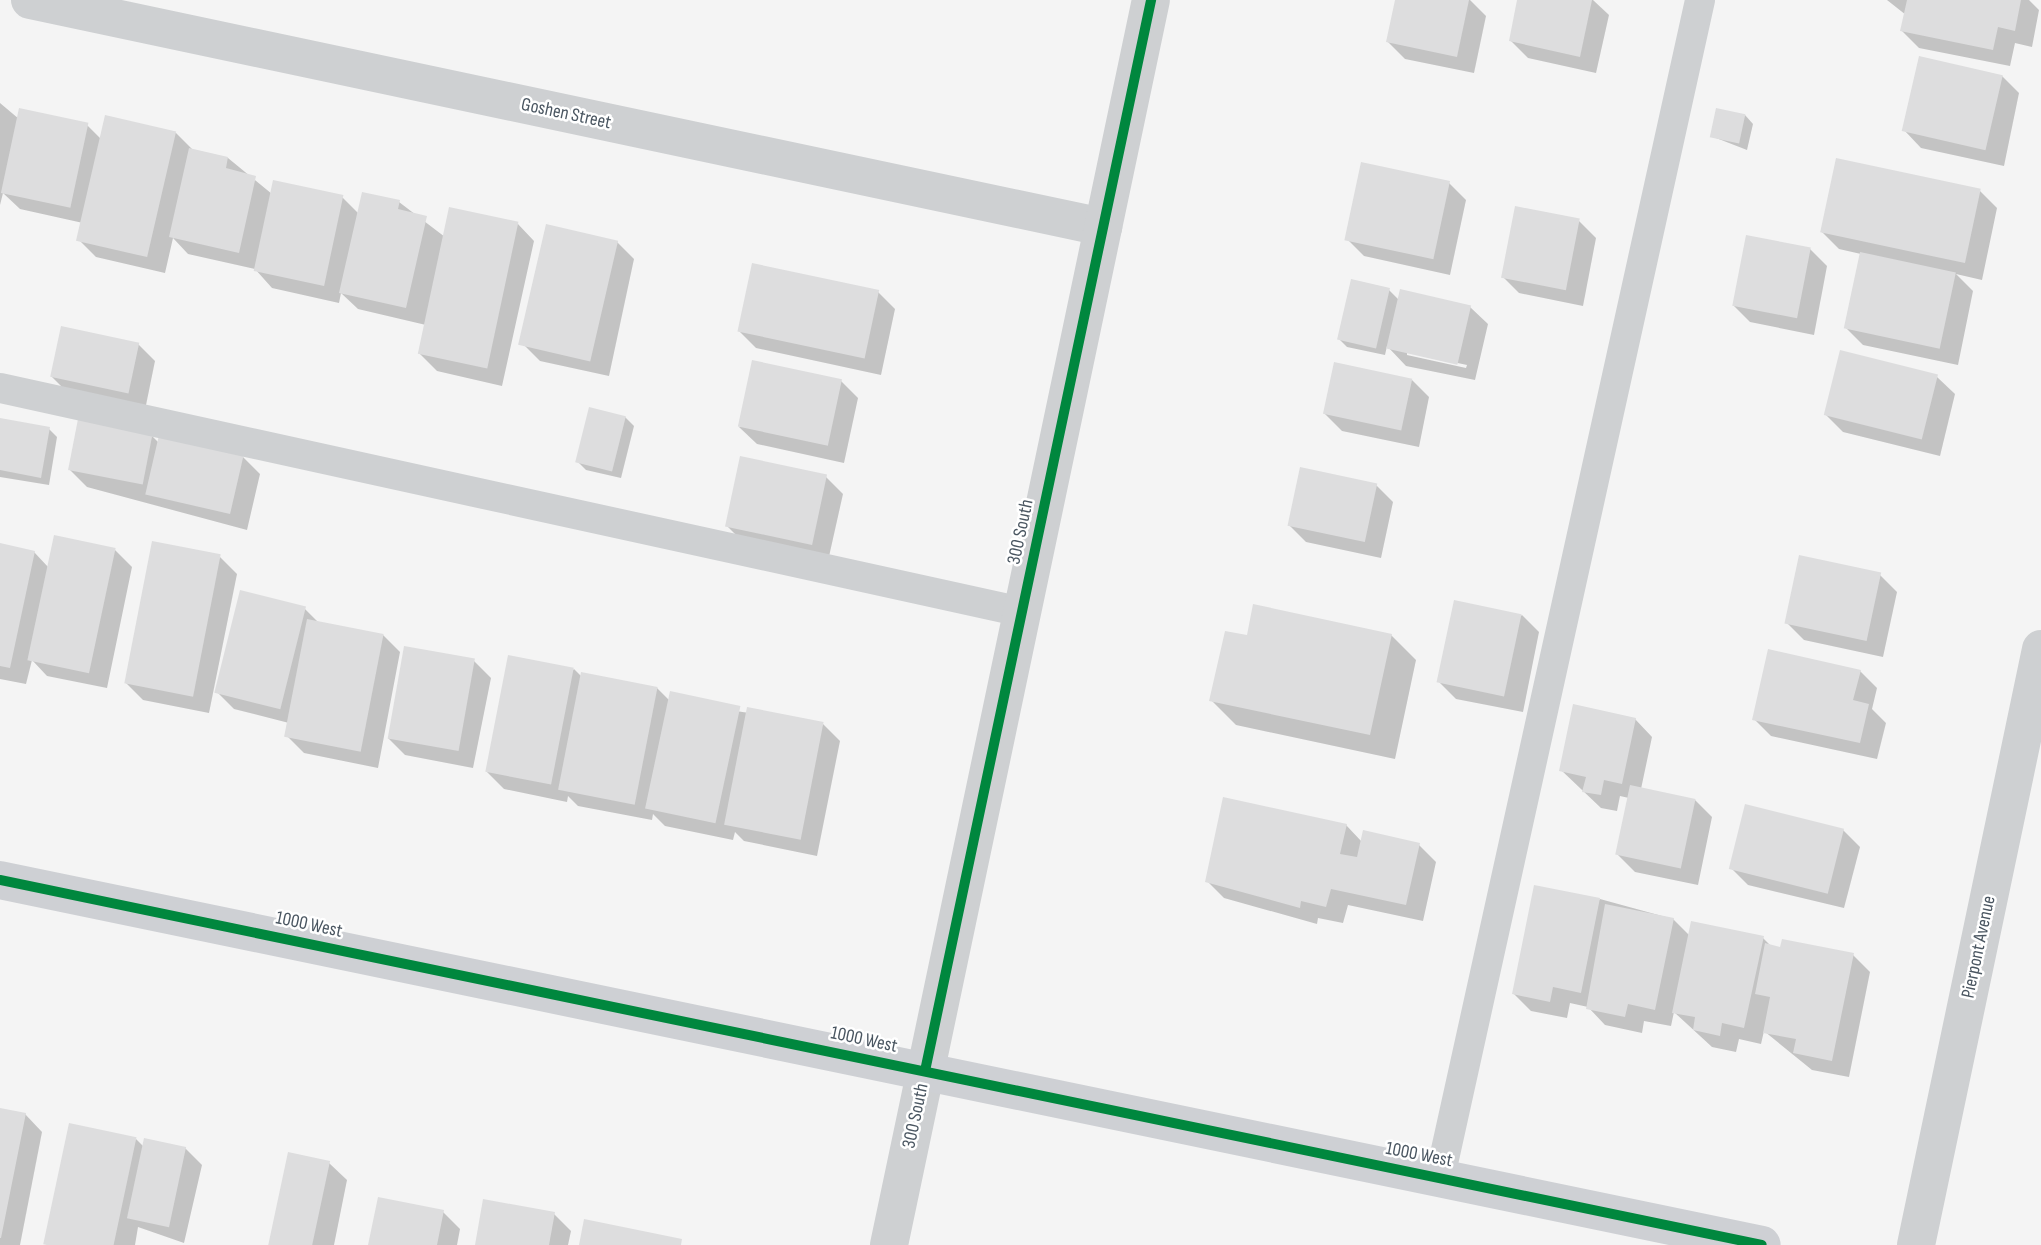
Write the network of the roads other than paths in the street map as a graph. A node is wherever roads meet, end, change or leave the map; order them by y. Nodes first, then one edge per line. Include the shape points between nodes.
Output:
1 (30, 0) edge
2 (1151, 0) edge
3 (1700, 0) edge
4 (1103, 228) junction
5 (0, 388) edge
6 (1022, 612) junction
7 (2041, 649) edge
8 (0, 880) edge
9 (926, 1071) junction
10 (1440, 1177) junction
11 (890, 1245) edge
12 (1762, 1245) edge
13 (1916, 1245) edge

1 - 4 street, Goshen Street
2 - 4 street, 300 South
3 - 10 lane
4 - 6 street, 300 South
5 - 6 lane
6 - 9 street, 300 South
7 - 13 street, Pierpont Avenue
8 - 9 street, 1000 West
9 - 10 street, 1000 West
9 - 11 street, 300 South
10 - 12 street, 1000 West

